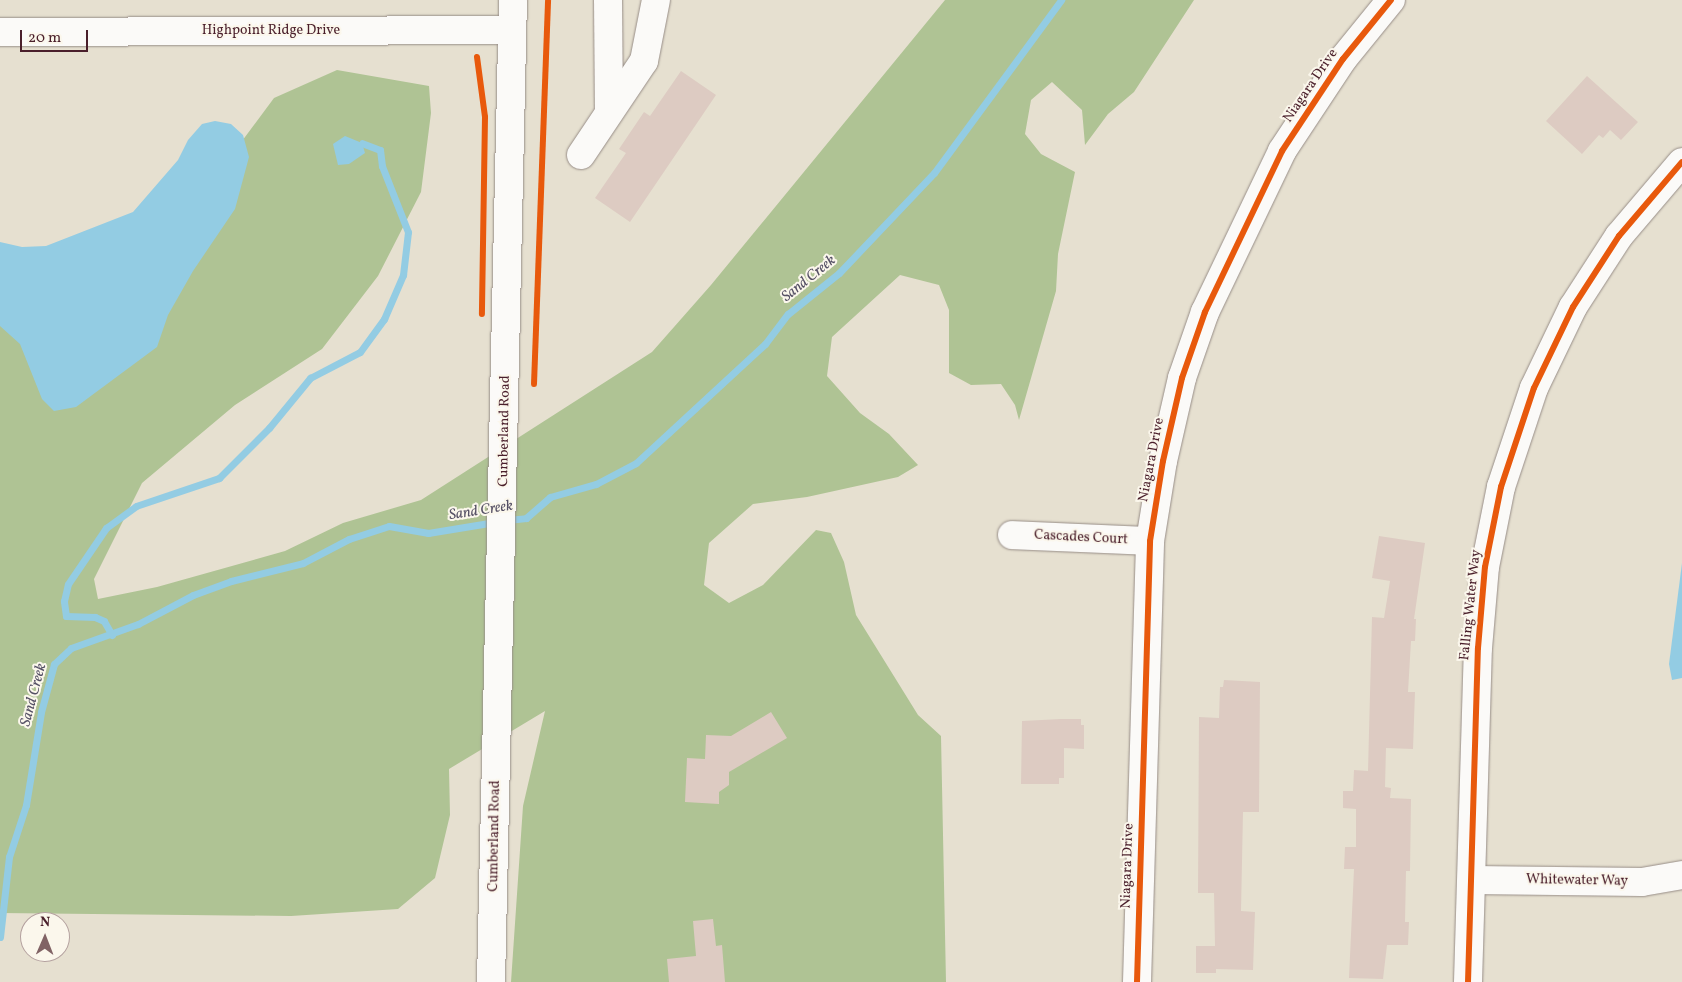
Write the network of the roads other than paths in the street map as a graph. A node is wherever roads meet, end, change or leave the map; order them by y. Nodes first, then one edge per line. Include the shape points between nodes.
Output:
1 (512, 0) edge
2 (608, 0) edge
3 (656, 0) edge
4 (1391, 0) edge
5 (512, 30) junction
6 (0, 32) edge
7 (609, 112) junction
8 (581, 155) dead end
9 (1682, 162) edge
10 (1012, 535) dead end
11 (1150, 541) junction
12 (1682, 875) edge
13 (1472, 880) junction
14 (491, 982) edge
15 (1137, 982) edge
16 (1468, 982) edge

1 - 5 street, Cumberland Road
2 - 7 street
3 - 7 street via 644,61
4 - 11 street, Niagara Drive via 1343,59 1282,152 1205,312 1182,378 1162,461
5 - 6 street, Highpoint Ridge Drive
5 - 14 street, Cumberland Road
7 - 8 street
9 - 13 street, Falling Water Way via 1619,236 1573,307 1534,388 1501,487 1485,567 1478,648
10 - 11 street, Cascades Court
11 - 15 street, Niagara Drive
12 - 13 street, Whitewater Way via 1642,882
13 - 16 street, Falling Water Way

